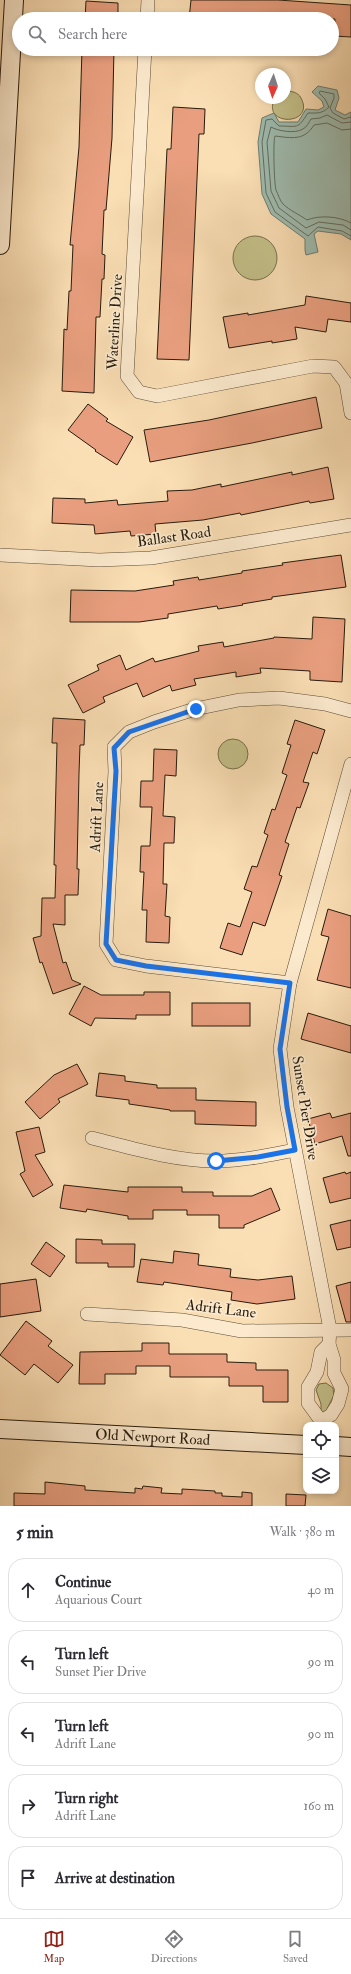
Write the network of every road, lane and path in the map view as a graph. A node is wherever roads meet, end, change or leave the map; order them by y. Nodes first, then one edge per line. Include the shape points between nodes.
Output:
1 (14, 0) edge
2 (148, 0) edge
3 (13, 12) edge
4 (147, 12) edge
5 (12, 35) edge
6 (145, 56) edge
7 (0, 245) edge
8 (351, 413) edge
9 (351, 525) edge
10 (0, 555) edge
11 (351, 711) edge
12 (351, 764) edge
13 (290, 983) junction
14 (92, 1138) dead end
15 (295, 1150) junction
16 (87, 1314) dead end
17 (330, 1329) junction
18 (351, 1330) edge
19 (329, 1344) junction
20 (317, 1372) junction
21 (334, 1373) junction
22 (319, 1422) edge
23 (322, 1422) edge
24 (0, 1430) edge
25 (303, 1445) edge
26 (339, 1446) edge
27 (351, 1447) edge

1 - 3 street
2 - 4 street
5 - 7 street
6 - 8 street, Waterline Drive via 127,376 139,392 157,396 313,366 334,367 346,382
9 - 10 street, Ballast Road via 152,558 99,560
11 - 13 street, Adrift Lane via 325,704 279,698 239,700 196,709 154,722 129,732 114,748 116,771 106,944 116,960 146,966
12 - 13 street, Sunset Pier Drive
13 - 15 street, Sunset Pier Drive via 280,1049
14 - 15 street via 171,1157 216,1161
15 - 17 street, Sunset Pier Drive
16 - 17 street, Adrift Lane via 182,1320 242,1331
17 - 18 street, Adrift Lane
17 - 19 street, Sunset Pier Drive
19 - 20 street via 321,1352
19 - 21 street via 334,1360
20 - 21 street
20 - 22 street via 308,1387 308,1403
21 - 23 street via 342,1388 338,1404 332,1415
24 - 25 street, Old Newport Road
26 - 27 street

